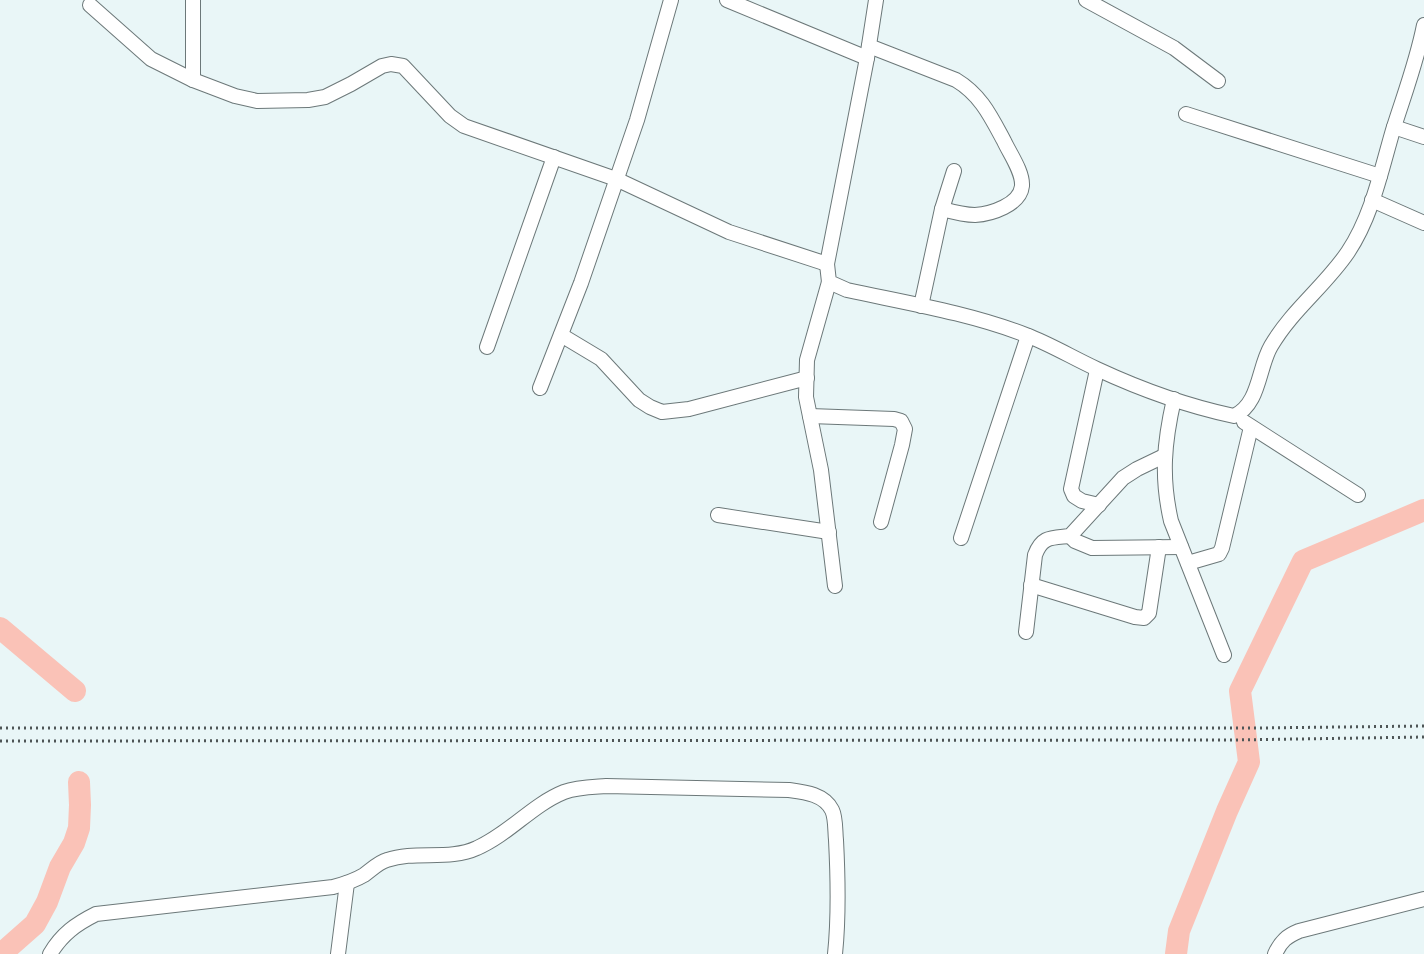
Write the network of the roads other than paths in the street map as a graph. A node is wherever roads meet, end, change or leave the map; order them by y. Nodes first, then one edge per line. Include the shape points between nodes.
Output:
1 (193, 0) edge
2 (727, 0) edge
3 (876, 0) edge
4 (1086, 0) edge
5 (668, 1) edge
6 (90, 5) dead end
7 (1424, 25) edge
8 (868, 52) junction
9 (1419, 68) edge
10 (193, 80) junction
11 (1218, 81) dead end
12 (1186, 114) dead end
13 (1394, 127) junction
14 (1424, 137) edge
15 (554, 158) junction
16 (954, 171) dead end
17 (1380, 176) junction
18 (616, 179) junction
19 (1372, 200) junction
20 (942, 209) junction
21 (1424, 223) edge
22 (827, 264) junction
23 (829, 282) junction
24 (921, 306) junction
25 (561, 334) junction
26 (1028, 336) junction
27 (487, 347) dead end
28 (1097, 370) junction
29 (807, 378) junction
30 (540, 388) dead end
31 (1174, 399) junction
32 (810, 416) junction
33 (1234, 416) junction
34 (1251, 427) junction
35 (1164, 456) junction
36 (1358, 495) dead end
37 (1098, 505) junction
38 (718, 515) dead end
39 (881, 522) dead end
40 (829, 532) junction
41 (1070, 536) junction
42 (961, 538) dead end
43 (1181, 546) junction
44 (1159, 547) junction
45 (1188, 563) junction
46 (1031, 585) junction
47 (835, 586) dead end
48 (1026, 632) dead end
49 (1224, 654) dead end
50 (347, 883) junction
51 (1424, 899) edge
52 (50, 954) edge
53 (338, 954) edge
54 (835, 954) edge
55 (1275, 954) edge

1 - 10 street
2 - 8 street
3 - 8 street
4 - 11 street via 1174,48
5 - 18 street via 637,120
6 - 10 street via 151,59
7 - 9 street
8 - 20 street via 956,80 968,87 990,113 1020,174 1022,187 1018,197 1008,205 989,213 962,214
8 - 22 street
9 - 13 street
10 - 15 street via 234,96 257,101 308,100 331,94 382,66 403,66 450,116 464,126
12 - 17 street
13 - 14 street
13 - 17 street
15 - 18 street
15 - 27 street
16 - 20 street
17 - 19 street
18 - 22 street via 730,232
18 - 25 street
19 - 21 street
19 - 33 street via 1360,233 1348,253 1279,334 1270,348 1250,403 1244,411
20 - 24 street
22 - 23 street
23 - 24 street via 847,290
23 - 29 street via 807,360
24 - 26 street via 966,316
25 - 29 street via 601,359 639,400 662,412 688,408
25 - 30 street
26 - 28 street
26 - 42 street
28 - 31 street
28 - 37 street via 1071,489 1074,496 1082,501
29 - 32 street via 806,397
31 - 33 street
31 - 35 street
32 - 39 street via 901,421 905,429 902,445
32 - 40 street via 821,470
33 - 34 street
34 - 36 street
34 - 45 street via 1222,548 1219,554
35 - 37 street via 1123,478
35 - 43 street via 1166,500
37 - 41 street
38 - 40 street
40 - 47 street
41 - 44 street via 1092,548
41 - 46 street via 1048,538 1039,544
43 - 44 street
43 - 45 street
44 - 46 street via 1148,613 1144,618
45 - 49 street
46 - 48 street
50 - 52 street via 333,887 96,914 75,924 58,940
50 - 53 street
50 - 54 street via 386,860 476,849 492,841 565,791 606,786 808,792 823,800 832,810 837,861
51 - 55 street via 1299,931 1287,936 1279,944

